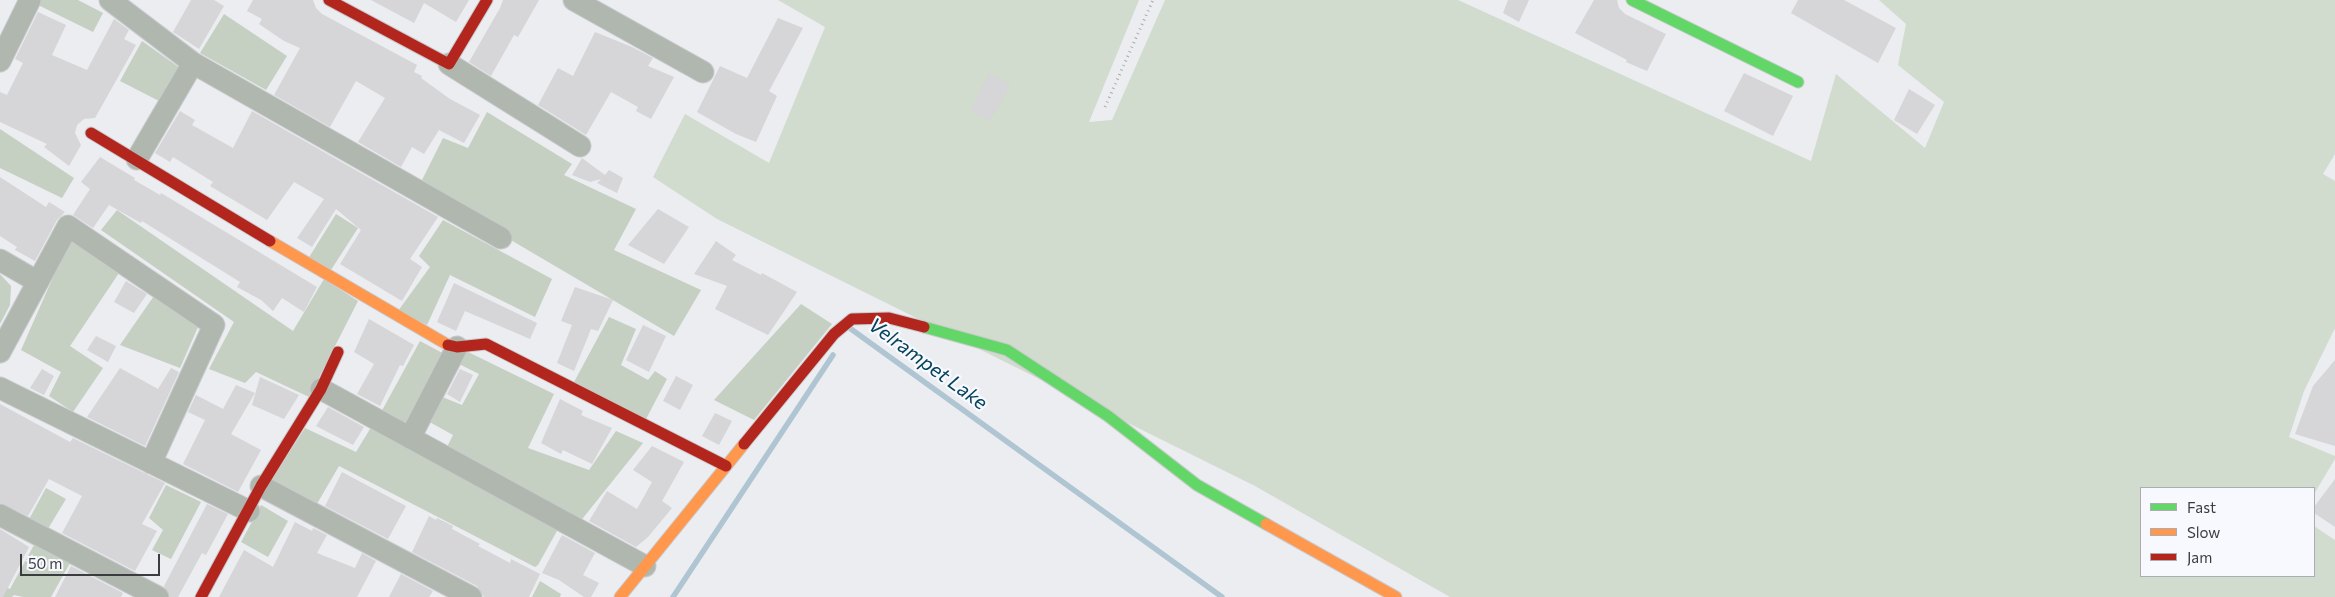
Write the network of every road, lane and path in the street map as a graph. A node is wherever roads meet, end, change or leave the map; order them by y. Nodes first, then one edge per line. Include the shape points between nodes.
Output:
1 (30, 0) edge
2 (110, 0) edge
3 (329, 0) edge
4 (488, 0) edge
5 (574, 0) edge
6 (1153, 0) edge
7 (1632, 0) edge
8 (8, 27) edge
9 (0, 61) edge
10 (193, 63) junction
11 (449, 64) junction
12 (703, 72) dead end
13 (1798, 82) dead end
14 (1105, 107) dead end
15 (91, 133) dead end
16 (580, 146) dead end
17 (137, 159) junction
18 (501, 238) dead end
19 (0, 260) edge
20 (38, 282) junction
21 (457, 347) junction
22 (0, 352) edge
23 (338, 352) dead end
24 (0, 388) edge
25 (321, 389) junction
26 (410, 438) junction
27 (151, 463) junction
28 (726, 466) junction
29 (261, 486) junction
30 (249, 511) junction
31 (0, 515) edge
32 (644, 566) junction
33 (206, 595) edge
34 (158, 597) edge
35 (471, 597) edge
36 (620, 597) edge
37 (1396, 597) edge

1 - 8 street
2 - 10 street
3 - 11 street
4 - 11 street
5 - 12 street
6 - 14 path
7 - 13 street
8 - 9 street
10 - 17 street
10 - 18 street
11 - 16 street
15 - 17 street
17 - 21 street via 443,344
19 - 20 street
20 - 22 street
20 - 27 street via 68,226 214,325
21 - 26 street
21 - 28 street via 486,344
23 - 25 street
24 - 27 street
25 - 26 street
25 - 29 street
26 - 32 street
27 - 30 street
28 - 32 street
28 - 37 street via 834,334 852,319 889,318 1007,350 1108,416 1197,485
29 - 30 street
29 - 35 street
30 - 33 street
31 - 34 street
32 - 36 street

